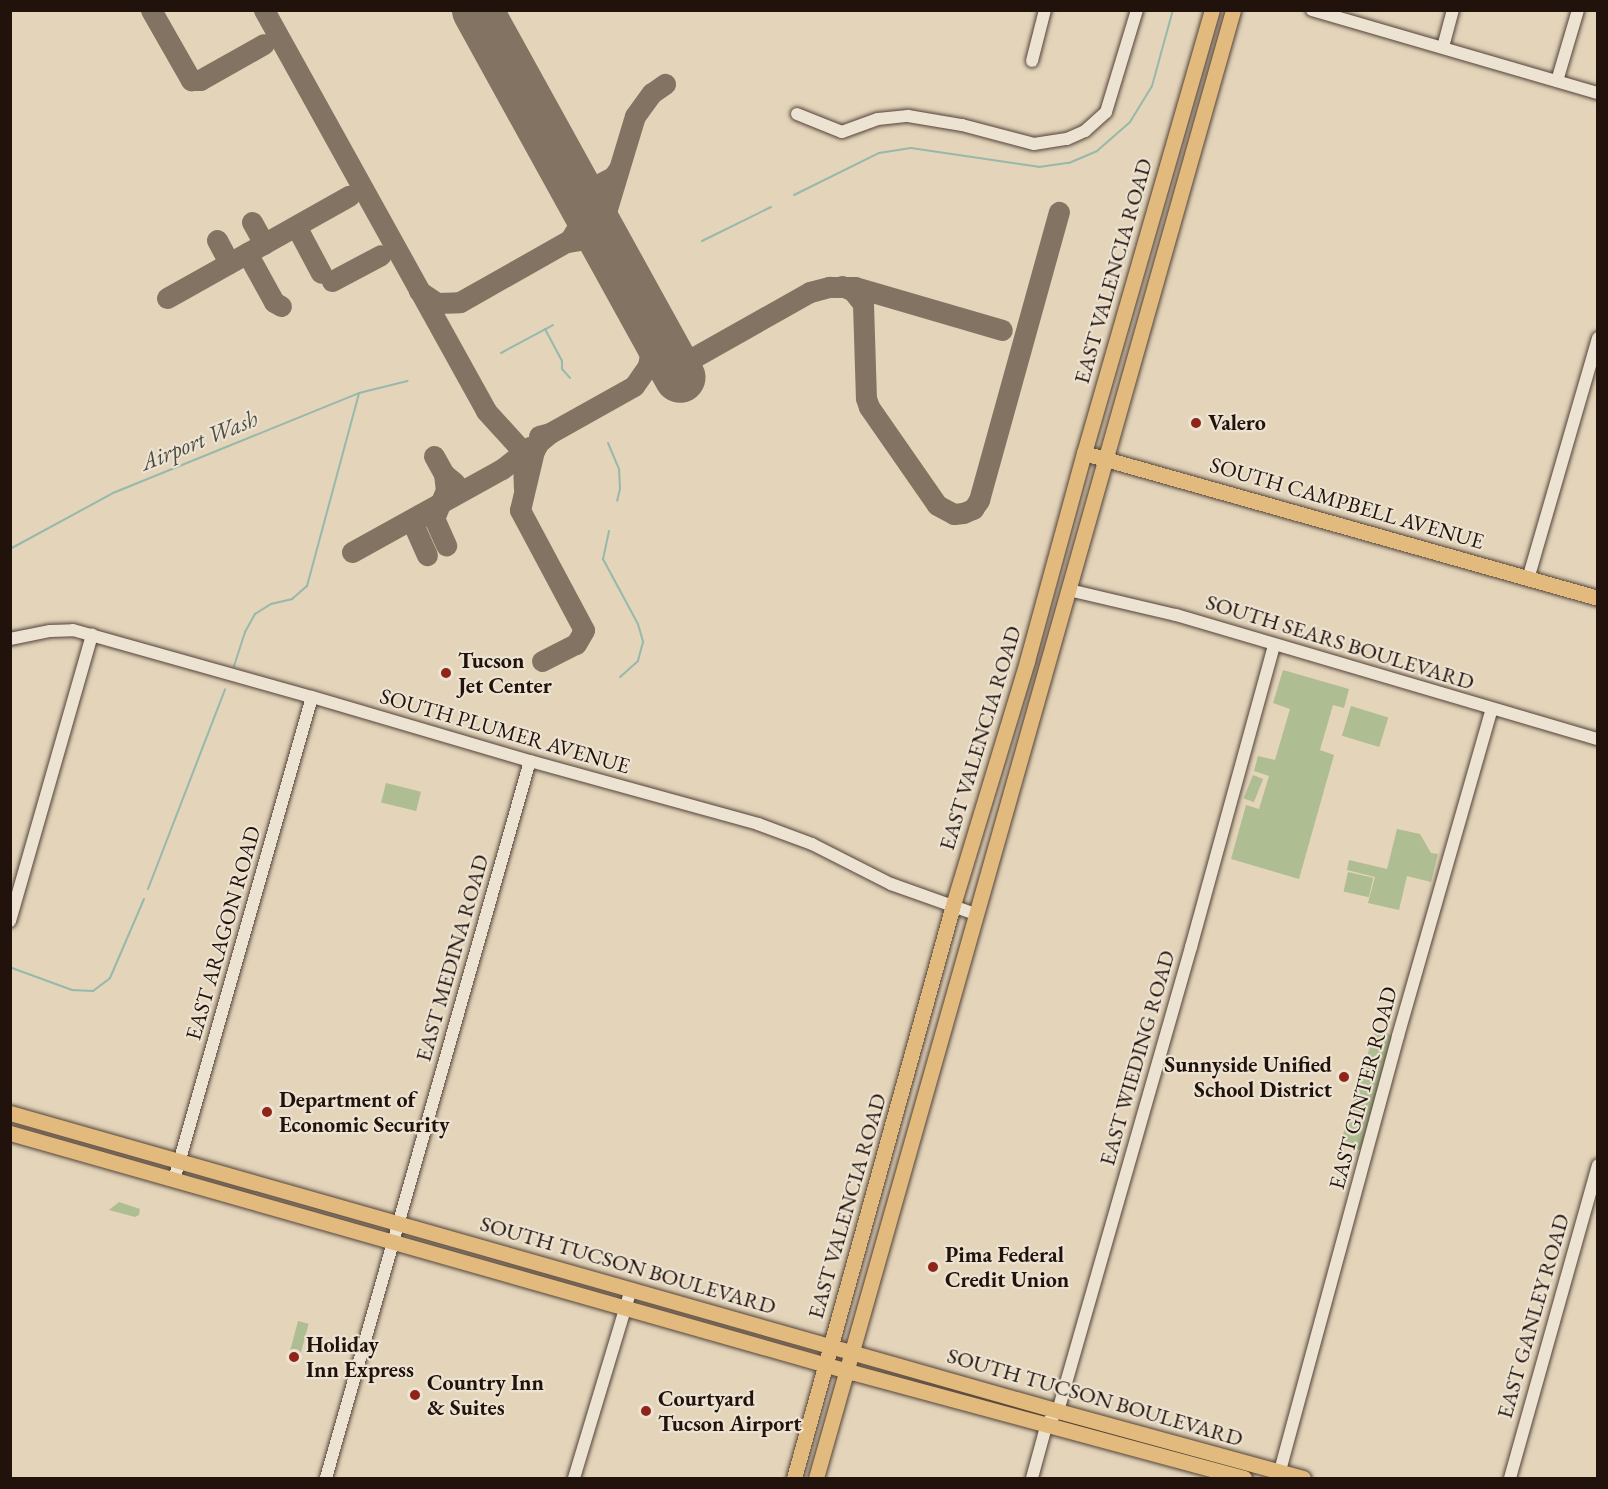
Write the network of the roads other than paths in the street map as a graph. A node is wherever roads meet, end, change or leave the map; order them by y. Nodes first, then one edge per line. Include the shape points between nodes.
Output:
1 (1045, 10) edge
2 (1137, 10) edge
3 (1212, 10) edge
4 (1233, 10) edge
5 (1312, 10) edge
6 (1454, 10) edge
7 (1578, 10) edge
8 (1443, 47) junction
9 (1032, 61) dead end
10 (1557, 81) junction
11 (1598, 93) edge
12 (797, 114) dead end
13 (1146, 233) junction
14 (1168, 239) junction
15 (1598, 338) edge
16 (1084, 453) junction
17 (1107, 458) junction
18 (1528, 579) junction
19 (1069, 590) junction
20 (1598, 598) edge
21 (92, 635) junction
22 (10, 639) edge
23 (1274, 645) junction
24 (312, 697) junction
25 (1492, 709) junction
26 (1598, 739) edge
27 (530, 761) junction
28 (953, 905) junction
29 (978, 915) junction
30 (10, 921) edge
31 (10, 1113) edge
32 (10, 1133) edge
33 (888, 1144) junction
34 (911, 1150) junction
35 (180, 1161) junction
36 (1598, 1165) edge
37 (174, 1180) junction
38 (399, 1222) junction
39 (393, 1242) junction
40 (631, 1289) junction
41 (625, 1308) junction
42 (831, 1346) junction
43 (853, 1352) junction
44 (826, 1364) junction
45 (847, 1370) junction
46 (1058, 1411) junction
47 (1047, 1423) junction
48 (1279, 1475) edge
49 (326, 1479) edge
50 (574, 1479) edge
51 (794, 1479) edge
52 (816, 1479) edge
53 (1032, 1479) edge
54 (1244, 1479) edge
55 (1303, 1479) edge
56 (1510, 1479) edge

1 - 9 street
2 - 12 street via 1106,112 1084,131 1067,139 1034,144 908,116 878,120 842,132
3 - 13 main road, EAST VALENCIA ROAD
4 - 14 main road, EAST VALENCIA ROAD
5 - 8 street
6 - 8 street
7 - 10 street
8 - 10 street
10 - 11 street
13 - 14 main road
13 - 16 main road, EAST VALENCIA ROAD
14 - 17 main road, EAST VALENCIA ROAD
15 - 18 street
16 - 17 main road, SOUTH CAMPBELL AVENUE
16 - 28 main road, EAST VALENCIA ROAD via 1027,661
17 - 18 main road, SOUTH CAMPBELL AVENUE
17 - 19 main road, EAST VALENCIA ROAD
18 - 20 main road, SOUTH CAMPBELL AVENUE
19 - 23 street, SOUTH SEARS BOULEVARD via 1176,615
19 - 29 main road, EAST VALENCIA ROAD
21 - 22 street, SOUTH PLUMER AVENUE via 73,630 50,631
21 - 24 street, SOUTH PLUMER AVENUE
21 - 30 street
23 - 25 street, SOUTH SEARS BOULEVARD
23 - 46 street, EAST WIEDING ROAD
24 - 27 street, SOUTH PLUMER AVENUE
24 - 35 street, EAST ARAGON ROAD
25 - 26 street, SOUTH SEARS BOULEVARD
25 - 48 street, EAST GINTER ROAD via 1398,1035
27 - 28 street, SOUTH PLUMER AVENUE via 758,824 812,844 891,884
27 - 38 street, EAST MEDINA ROAD
28 - 29 street, SOUTH PLUMER AVENUE
28 - 33 main road, EAST VALENCIA ROAD
29 - 34 main road, EAST VALENCIA ROAD
31 - 35 main road, SOUTH TUCSON BOULEVARD
32 - 37 main road, SOUTH TUCSON BOULEVARD
33 - 34 main road
33 - 42 main road, EAST VALENCIA ROAD
34 - 43 main road, EAST VALENCIA ROAD
35 - 37 street, EAST ARAGON ROAD
35 - 38 main road, SOUTH TUCSON BOULEVARD
36 - 56 street, EAST GANLEY ROAD
37 - 39 main road, SOUTH TUCSON BOULEVARD
38 - 39 street, EAST MEDINA ROAD
38 - 40 main road, SOUTH TUCSON BOULEVARD
39 - 41 main road, SOUTH TUCSON BOULEVARD
39 - 49 street, EAST MEDINA ROAD
40 - 41 street
40 - 42 main road, SOUTH TUCSON BOULEVARD
41 - 44 main road, SOUTH TUCSON BOULEVARD
41 - 50 street
42 - 43 main road, SOUTH TUCSON BOULEVARD
42 - 44 main road, EAST VALENCIA ROAD
43 - 45 main road, EAST VALENCIA ROAD
43 - 46 main road, SOUTH TUCSON BOULEVARD
44 - 45 main road, SOUTH TUCSON BOULEVARD
44 - 51 main road, EAST VALENCIA ROAD
45 - 47 main road, SOUTH TUCSON BOULEVARD
45 - 52 main road, EAST VALENCIA ROAD
46 - 47 street, EAST WIEDING ROAD
46 - 48 main road, SOUTH TUCSON BOULEVARD
47 - 53 street, EAST WIEDING ROAD
47 - 54 main road, SOUTH TUCSON BOULEVARD
48 - 55 main road, SOUTH TUCSON BOULEVARD

